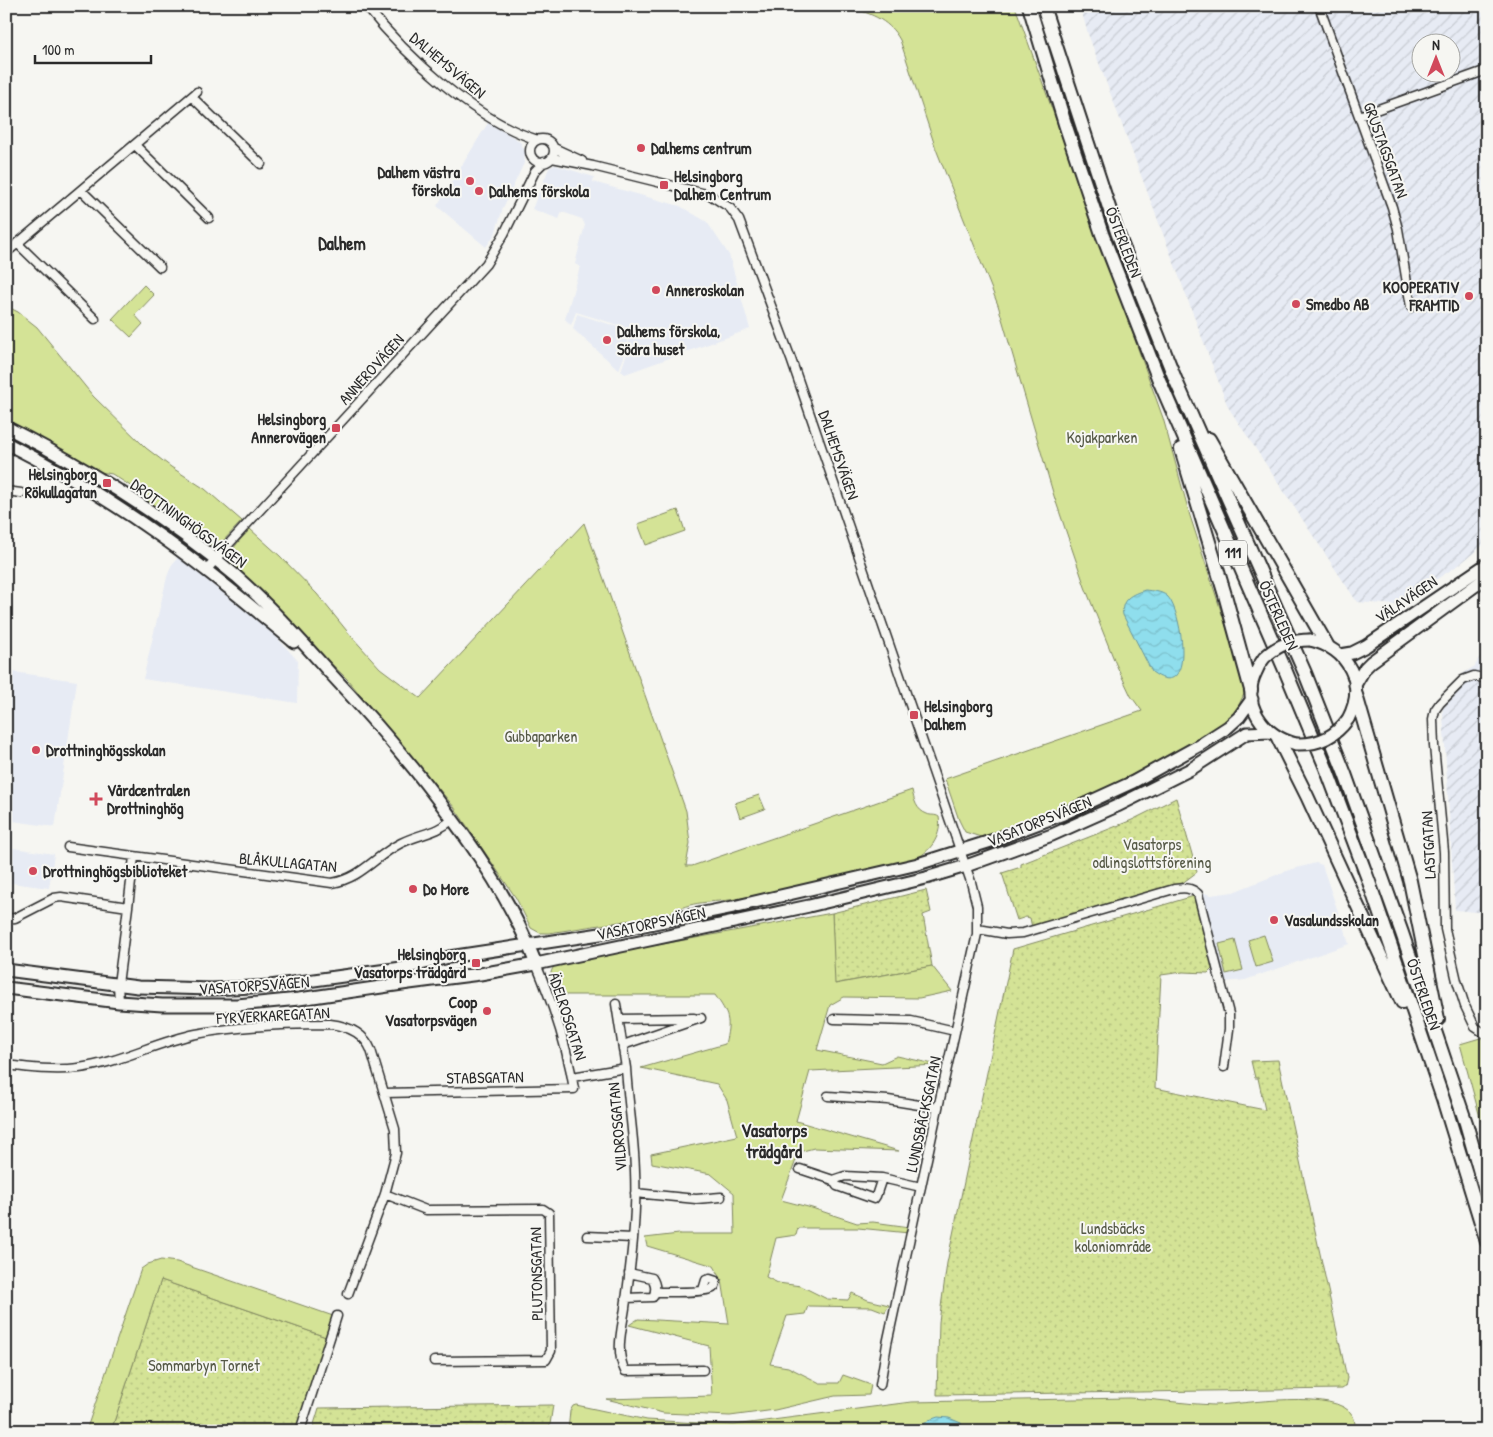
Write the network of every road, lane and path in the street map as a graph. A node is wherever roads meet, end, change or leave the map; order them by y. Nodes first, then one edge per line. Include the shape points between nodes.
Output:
1 (366, 6) edge
2 (1029, 6) edge
3 (1042, 6) edge
4 (1319, 6) edge
5 (1487, 70) edge
6 (1359, 116) junction
7 (521, 134) junction
8 (538, 140) junction
9 (135, 145) junction
10 (531, 148) junction
11 (554, 148) junction
12 (552, 158) junction
13 (534, 159) junction
14 (544, 162) junction
15 (262, 164) dead end
16 (593, 166) junction
17 (534, 171) junction
18 (81, 190) junction
19 (209, 218) dead end
20 (17, 243) junction
21 (6, 252) edge
22 (160, 267) dead end
23 (1411, 307) dead end
24 (95, 319) dead end
25 (1158, 380) junction
26 (1176, 381) junction
27 (6, 427) edge
28 (6, 444) edge
29 (6, 491) edge
30 (21, 493) dead end
31 (215, 560) junction
32 (1487, 564) edge
33 (206, 571) junction
34 (1487, 577) edge
35 (1326, 645) junction
36 (1340, 654) junction
37 (331, 674) junction
38 (1487, 679) edge
39 (1356, 690) junction
40 (1251, 695) junction
41 (1274, 735) junction
42 (453, 819) junction
43 (68, 847) dead end
44 (962, 851) junction
45 (134, 857) junction
46 (966, 866) junction
47 (128, 907) junction
48 (6, 919) edge
49 (978, 929) junction
50 (528, 945) junction
51 (536, 964) junction
52 (6, 970) edge
53 (118, 984) junction
54 (6, 988) edge
55 (118, 1002) junction
56 (616, 1004) dead end
57 (619, 1019) junction
58 (834, 1019) dead end
59 (955, 1031) junction
60 (1487, 1035) edge
61 (623, 1045) junction
62 (6, 1065) edge
63 (1224, 1067) dead end
64 (626, 1068) junction
65 (1448, 1070) junction
66 (572, 1077) junction
67 (384, 1093) junction
68 (828, 1096) dead end
69 (1442, 1099) junction
70 (938, 1108) junction
71 (800, 1169) dead end
72 (882, 1178) junction
73 (833, 1180) junction
74 (921, 1187) junction
75 (385, 1194) junction
76 (635, 1194) junction
77 (721, 1197) dead end
78 (1487, 1197) edge
79 (587, 1236) dead end
80 (633, 1238) junction
81 (1487, 1242) edge
82 (629, 1273) junction
83 (703, 1290) dead end
84 (655, 1292) junction
85 (348, 1294) dead end
86 (626, 1298) junction
87 (337, 1316) dead end
88 (434, 1360) dead end
89 (703, 1370) dead end
90 (880, 1384) dead end
91 (300, 1431) edge

1 - 7 street, DALHEMSVÄGEN via 429,72 496,121
2 - 25 main road, ÖSTERLEDEN / 111 via 1102,234
3 - 26 main road, ÖSTERLEDEN / 111 via 1117,232
4 - 6 street, GRUSTAGSGATAN
5 - 6 street
6 - 23 street, GRUSTAGSGATAN via 1398,229
7 - 8 street, DALHEMSVÄGEN
7 - 10 street, DALHEMSVÄGEN
8 - 10 street
8 - 11 street via 546,139
9 - 15 street via 195,94
9 - 18 street
9 - 19 street
10 - 13 street
11 - 12 street
11 - 16 street, DALHEMSVÄGEN
12 - 14 street
12 - 16 street, DALHEMSVÄGEN
13 - 14 street
13 - 17 street, ANNEROVÄGEN
14 - 17 street, ANNEROVÄGEN
16 - 44 street, DALHEMSVÄGEN via 710,195 730,208 739,220 791,359
17 - 31 street, ANNEROVÄGEN via 486,264
18 - 20 street
18 - 22 street
20 - 21 street
20 - 24 street
25 - 40 main road via 1217,569
25 - 69 main road, ÖSTERLEDEN / 111 via 1326,768 1368,879
26 - 35 main road
26 - 65 main road, ÖSTERLEDEN / 111 via 1305,673 1345,774
27 - 31 main road, DROTTNINGHÖGSVÄGEN via 111,486
28 - 33 main road, DROTTNINGHÖGSVÄGEN via 132,516
29 - 30 street
31 - 33 street, ANNEROVÄGEN
31 - 37 main road, DROTTNINGHÖGSVÄGEN via 300,638
32 - 36 main road, VÄLAVÄGEN via 1366,646 1352,653
33 - 37 main road, DROTTNINGHÖGSVÄGEN
34 - 39 main road, VÄLAVÄGEN via 1371,662
35 - 36 main road
35 - 40 main road, bridge via 1310,640 1290,642 1271,651 1255,673
36 - 39 main road via 1350,669
37 - 42 main road, DROTTNINGHÖGSVÄGEN via 378,725
38 - 60 street, LASTGATAN via 1474,676 1463,680 1440,703 1433,719 1444,852 1445,929 1465,1006 1475,1027
39 - 41 main road, bridge via 1348,719 1326,739 1296,744
39 - 65 main road via 1410,881
40 - 41 main road via 1258,717
40 - 44 main road, VASATORPSVÄGEN via 1228,727 1133,782 1063,814
41 - 46 main road, VASATORPSVÄGEN via 1247,733 1191,769 1117,806 1052,835
41 - 69 main road via 1287,752 1397,989
42 - 45 street, BLÅKULLAGATAN via 437,831 399,844 350,878 332,883
42 - 50 main road, DROTTNINGHÖGSVÄGEN via 495,879
43 - 45 street, BLÅKULLAGATAN
44 - 46 street, LUNDSBÄCKSGATAN
44 - 50 main road, VASATORPSVÄGEN via 880,874 733,907 640,927
45 - 47 street
46 - 49 street, LUNDSBÄCKSGATAN via 977,906
46 - 51 main road, VASATORPSVÄGEN via 809,906
47 - 48 street via 60,897
47 - 53 street
49 - 59 street, LUNDSBÄCKSGATAN
49 - 63 street via 1023,934 1174,889 1193,890 1198,894 1229,1014
50 - 51 main road, DROTTNINGHÖGSVÄGEN
50 - 53 main road, VASATORPSVÄGEN via 449,957 409,967 270,986 178,989
51 - 55 main road, VASATORPSVÄGEN via 270,1002 212,1006
51 - 66 street, ÄDELROSGATAN
52 - 53 main road, VASATORPSVÄGEN
53 - 55 street
54 - 55 main road, VASATORPSVÄGEN
56 - 57 street
57 - 61 street
57 - 61 street via 701,1018
58 - 59 street via 910,1022
59 - 70 street, LUNDSBÄCKSGATAN
61 - 64 street
62 - 67 street, FYRVERKAREGATAN via 78,1068 196,1034 330,1024 349,1029 367,1041
64 - 66 street, VILDROSGATAN
64 - 76 street, VILDROSGATAN
65 - 78 main road, ÖSTERLEDEN / 111
66 - 67 street, STABSGATAN via 574,1089
67 - 75 street, FYRVERKAREGATAN via 396,1143 395,1160
68 - 70 street via 888,1100
69 - 81 main road, ÖSTERLEDEN / 111
70 - 74 street, LUNDSBÄCKSGATAN
71 - 73 street
72 - 73 street via 844,1176
72 - 73 street via 874,1199 837,1186
72 - 74 street
74 - 90 street, LUNDSBÄCKSGATAN
75 - 85 street, FYRVERKAREGATAN
75 - 88 street, PLUTONSGATAN via 426,1210 543,1209 549,1213 551,1350 548,1358
76 - 77 street via 696,1199
76 - 80 street, VILDROSGATAN
79 - 80 street
80 - 82 street, VILDROSGATAN
82 - 84 street via 652,1278
82 - 86 street, VILDROSGATAN
83 - 84 street
84 - 86 street via 653,1297
86 - 89 street, VILDROSGATAN via 619,1350 625,1371
87 - 91 street

